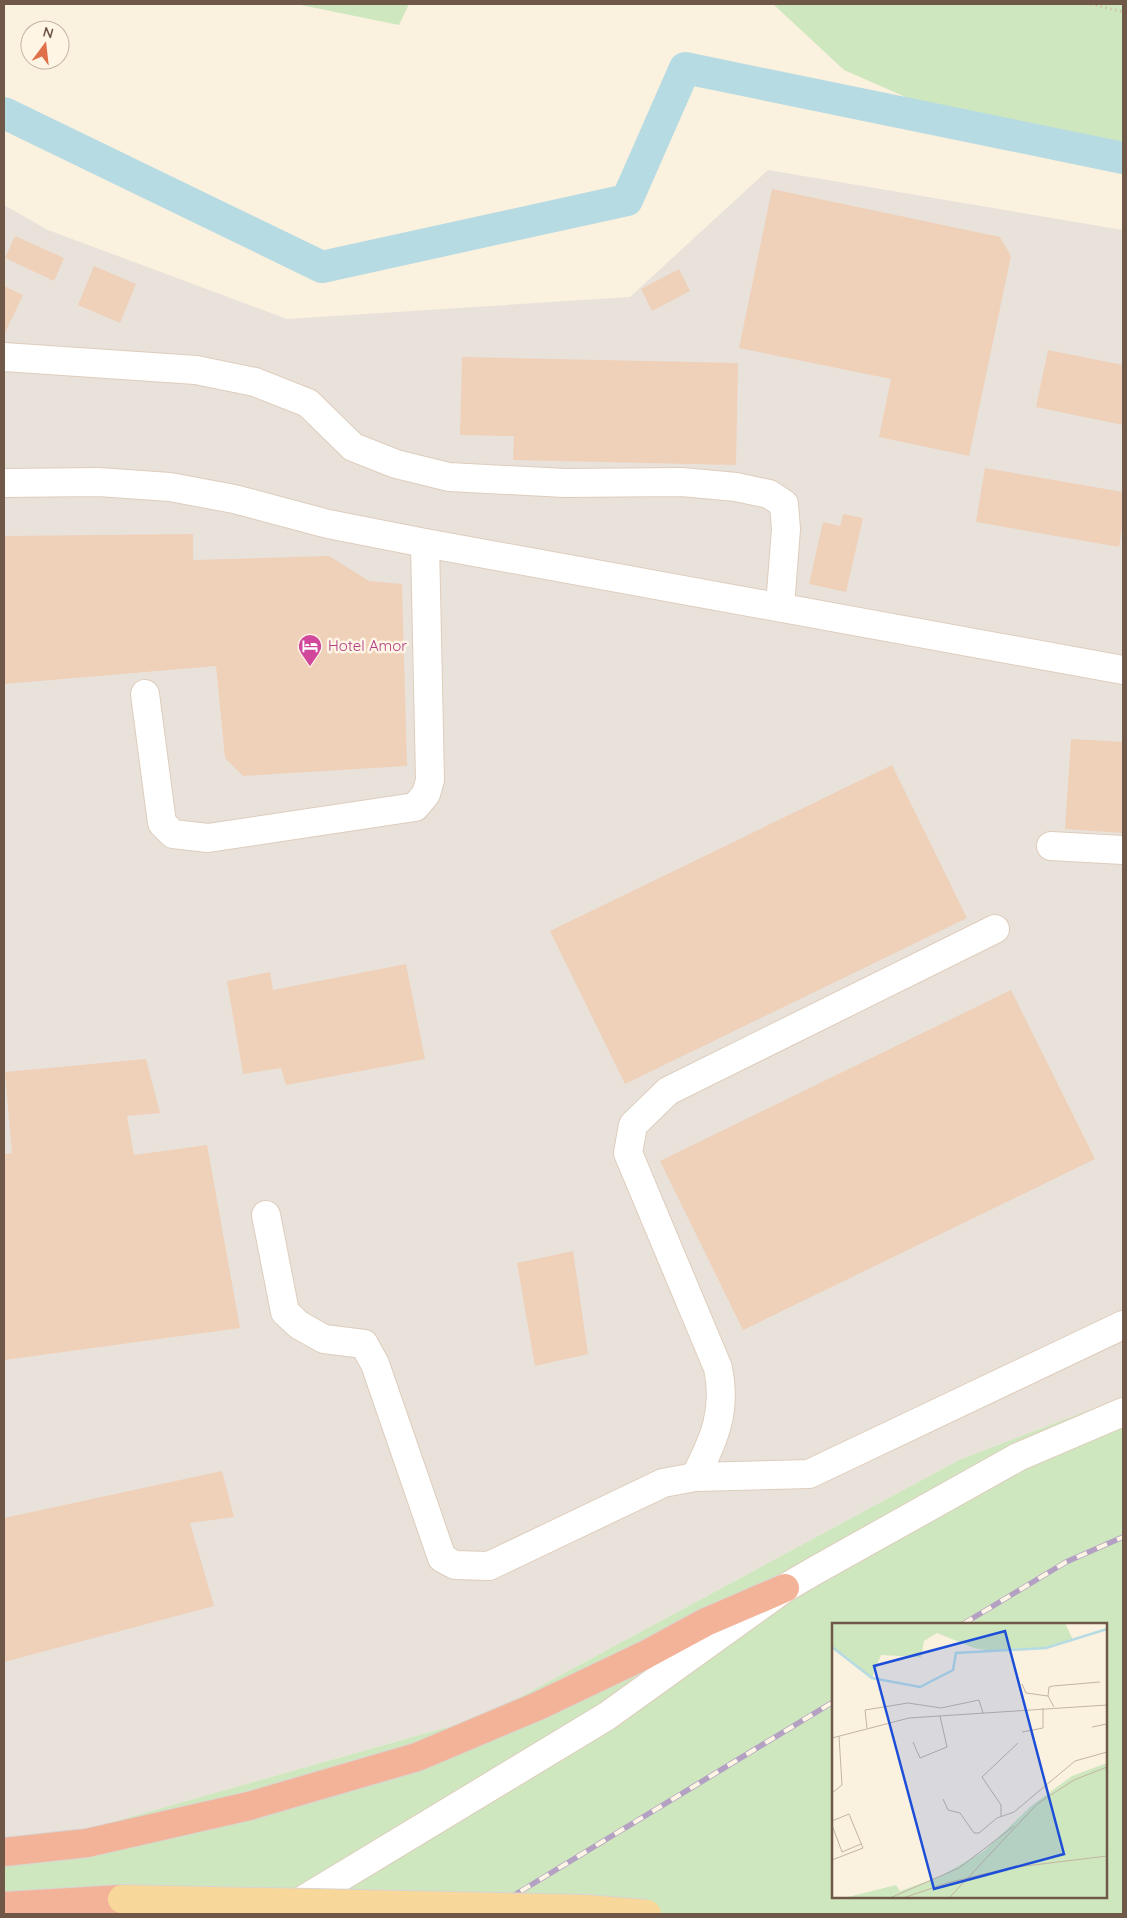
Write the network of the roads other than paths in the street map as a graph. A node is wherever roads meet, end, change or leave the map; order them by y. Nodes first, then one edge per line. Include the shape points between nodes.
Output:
1 (4, 357) edge
2 (4, 483) edge
3 (425, 543) junction
4 (780, 606) junction
5 (1123, 670) edge
6 (145, 694) dead end
7 (1052, 846) dead end
8 (1123, 850) edge
9 (995, 929) dead end
10 (266, 1215) dead end
11 (1123, 1325) edge
12 (1123, 1412) edge
13 (695, 1477) junction
14 (785, 1588) junction
15 (4, 1852) edge
16 (122, 1899) joint
17 (4, 1906) edge
18 (279, 1914) edge
19 (647, 1914) edge

1 - 4 street via 196,370 255,382 308,403 353,446 396,464 449,476 565,483 682,482 769,494 784,504 786,529
2 - 3 street via 98,482 170,486 328,524
3 - 4 street
3 - 6 street via 430,780 426,794 416,807 208,838 173,834 162,823
4 - 5 street
7 - 8 street
9 - 13 street via 668,1091 633,1125 628,1153 718,1368 723,1390 711,1444
10 - 13 street via 285,1312 299,1325 324,1339 364,1344 375,1364 442,1558 455,1564 489,1566 663,1483
11 - 13 street via 808,1474
12 - 14 street via 1018,1457
14 - 15 highway via 706,1622 538,1706 417,1757 249,1806 88,1843
14 - 18 street via 607,1716
16 - 17 highway
16 - 19 main road, bridge via 586,1909

